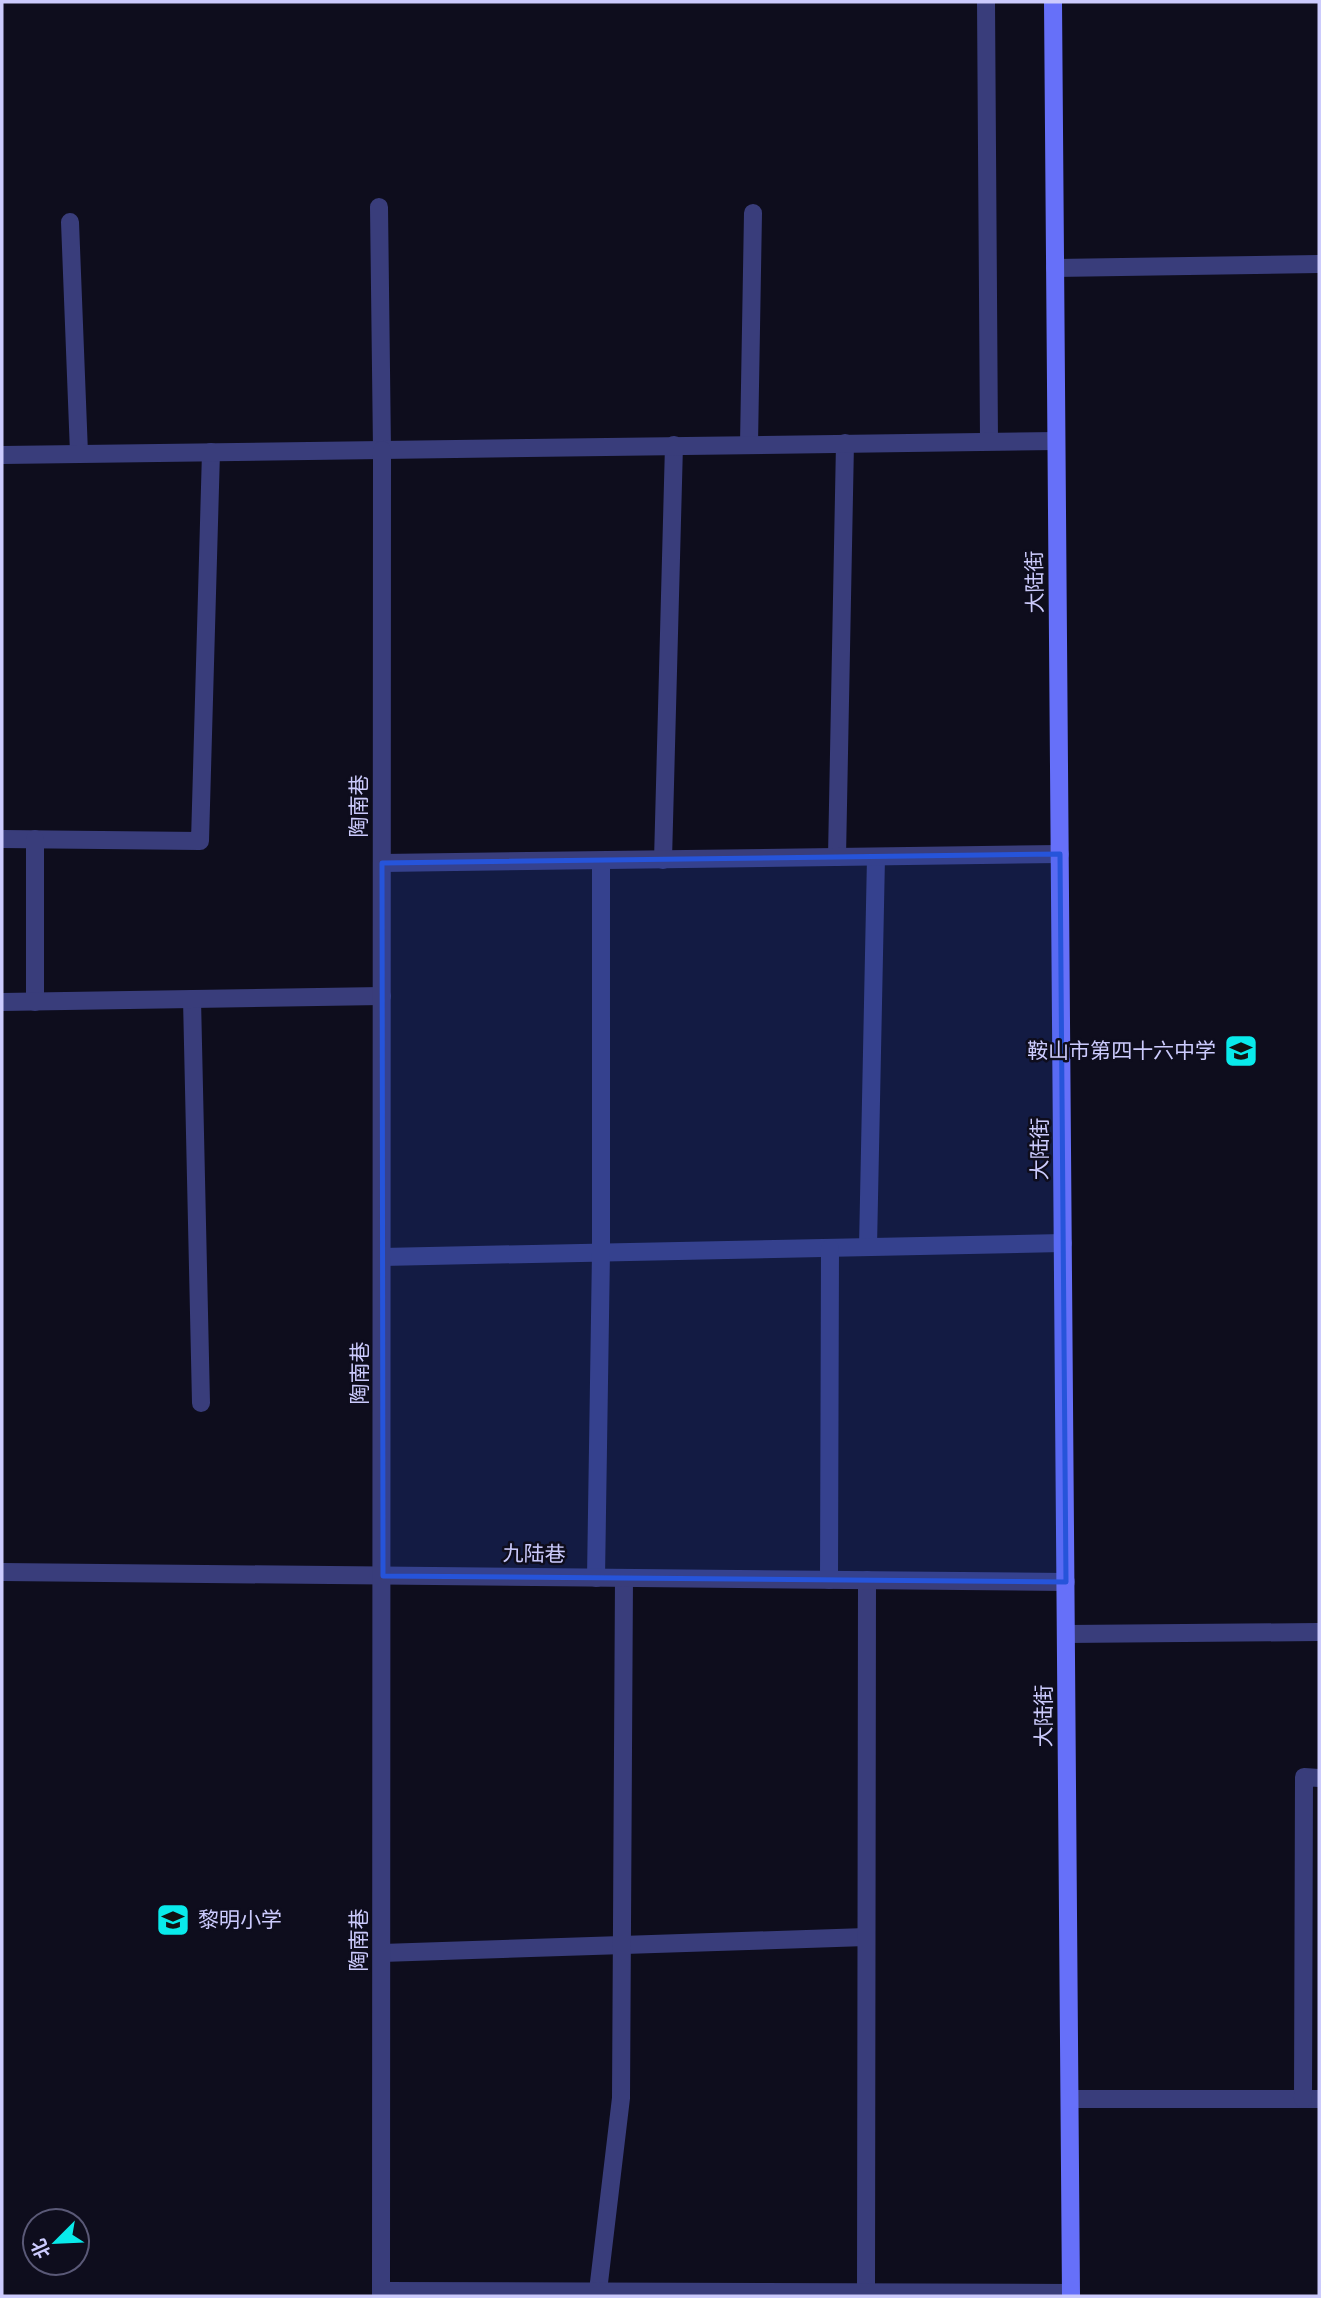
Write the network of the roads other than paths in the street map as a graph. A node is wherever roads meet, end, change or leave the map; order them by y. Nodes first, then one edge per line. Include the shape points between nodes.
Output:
1 (986, 2) edge
2 (1053, 2) edge
3 (379, 206) dead end
4 (753, 213) dead end
5 (70, 222) dead end
6 (1319, 264) edge
7 (1055, 268) junction
8 (1056, 440) junction
9 (989, 442) junction
10 (845, 443) junction
11 (749, 444) junction
12 (674, 445) junction
13 (382, 450) junction
14 (211, 452) junction
15 (79, 453) junction
16 (2, 455) edge
17 (2, 839) edge
18 (35, 839) junction
19 (1060, 854) junction
20 (876, 856) junction
21 (837, 857) junction
22 (601, 860) junction
23 (663, 860) junction
24 (382, 863) junction
25 (382, 996) junction
26 (192, 999) junction
27 (2, 1002) edge
28 (35, 1002) junction
29 (1063, 1243) junction
30 (868, 1247) junction
31 (830, 1248) junction
32 (601, 1252) junction
33 (382, 1257) junction
34 (201, 1403) dead end
35 (2, 1572) edge
36 (383, 1576) junction
37 (596, 1578) junction
38 (624, 1578) junction
39 (830, 1580) junction
40 (867, 1580) junction
41 (1066, 1582) junction
42 (1319, 1632) edge
43 (1066, 1634) junction
44 (1319, 1778) edge
45 (866, 1937) junction
46 (621, 1946) junction
47 (382, 1953) junction
48 (1070, 2099) junction
49 (1311, 2099) edge
50 (598, 2291) junction
51 (381, 2293) edge
52 (562, 2294) edge
53 (628, 2294) edge
54 (866, 2294) edge
55 (1072, 2295) edge

1 - 9 street
2 - 7 street, 大陆街
3 - 13 street, 陶南巷
4 - 11 street
5 - 15 street
6 - 7 street
7 - 8 street, 大陆街
8 - 9 street
8 - 19 street, 大陆街
9 - 10 street
10 - 11 street
10 - 21 street
11 - 12 street
12 - 13 street
12 - 23 street
13 - 14 street
13 - 24 street, 陶南巷
14 - 15 street
14 - 18 street via 200,841
15 - 16 street
17 - 18 street
18 - 28 street
19 - 20 street
19 - 29 street, 大陆街
20 - 21 street
20 - 30 street
21 - 23 street
22 - 23 street
22 - 24 street
22 - 32 street
24 - 25 street, 陶南巷
25 - 26 street
25 - 33 street, 陶南巷
26 - 28 street
26 - 34 street
27 - 28 street
29 - 30 street
29 - 41 street, 大陆街
30 - 31 street
31 - 32 street
31 - 39 street
32 - 33 street
32 - 37 street
33 - 36 street, 陶南巷
35 - 36 street, 九陆巷
36 - 37 street, 九陆巷
36 - 47 street, 陶南巷
37 - 38 street, 九陆巷
38 - 39 street, 九陆巷
38 - 46 street
39 - 40 street, 九陆巷
40 - 41 street, 九陆巷
40 - 45 street
41 - 43 street, 大陆街
42 - 43 street
43 - 48 street, 大陆街
44 - 49 street via 1304,1777
45 - 46 street
45 - 54 street
46 - 47 street
46 - 50 street via 621,2098
47 - 51 street, 陶南巷
48 - 49 street
48 - 55 street, 大陆街
50 - 52 street
50 - 53 street
51 - 52 street
53 - 54 street
54 - 55 street

